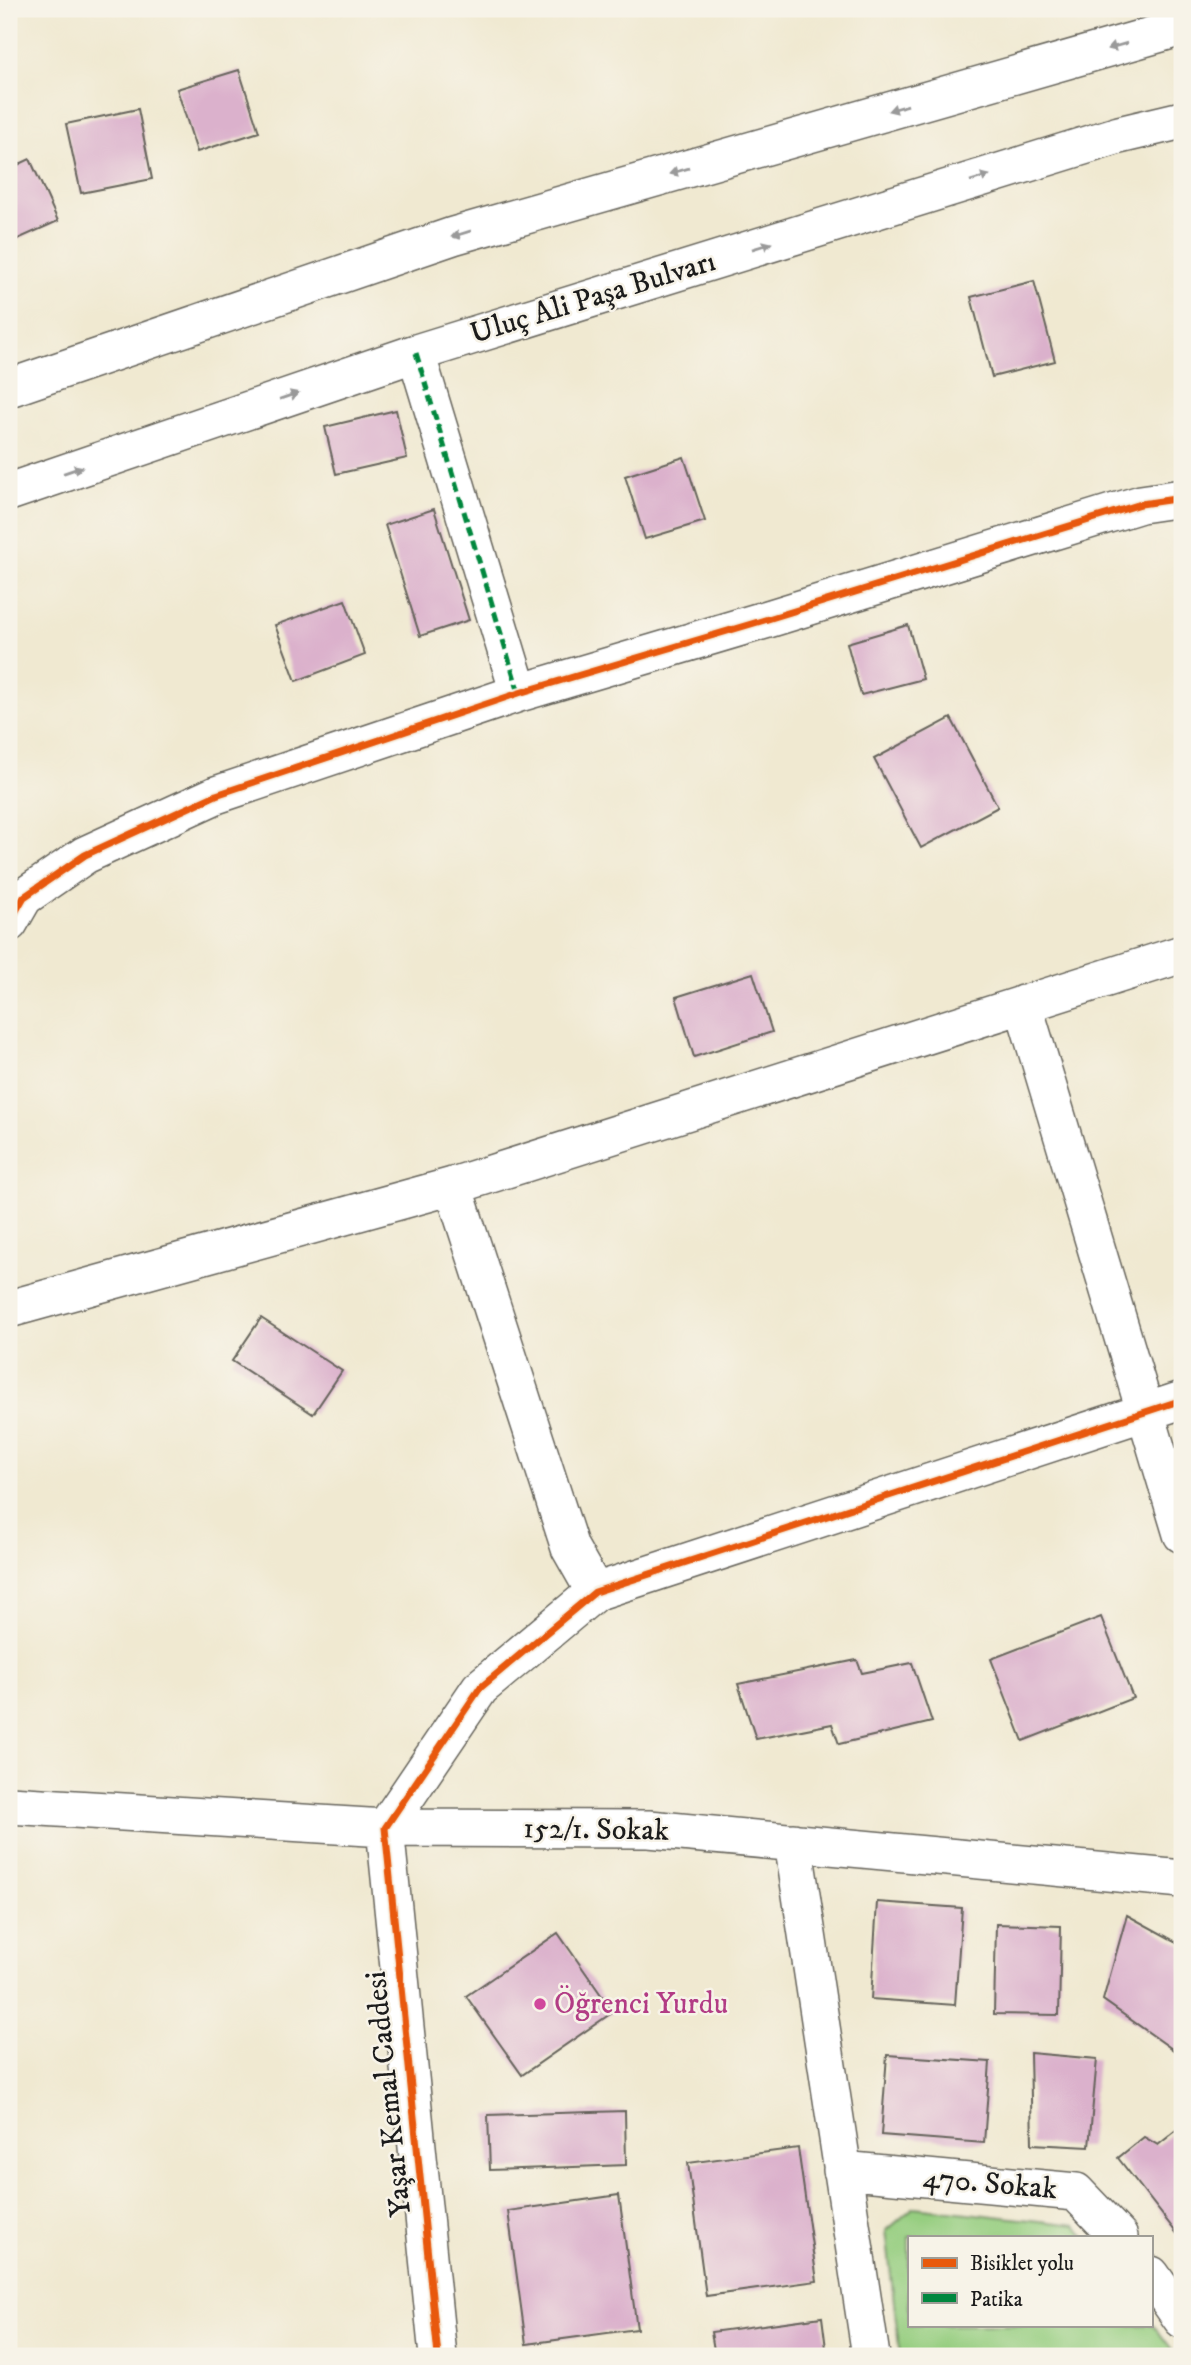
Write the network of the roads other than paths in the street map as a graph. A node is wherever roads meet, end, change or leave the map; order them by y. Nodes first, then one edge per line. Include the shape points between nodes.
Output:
1 (1182, 27) edge
2 (1182, 120) edge
3 (416, 353) junction
4 (9, 388) edge
5 (9, 492) edge
6 (1182, 498) edge
7 (519, 693) junction
8 (9, 923) edge
9 (1182, 954) edge
10 (1023, 1004) junction
11 (453, 1185) junction
12 (9, 1299) edge
13 (9, 1309) edge
14 (9, 1315) edge
15 (1182, 1400) edge
16 (1145, 1412) junction
17 (1182, 1535) edge
18 (595, 1592) junction
19 (9, 1805) edge
20 (385, 1828) junction
21 (793, 1842) junction
22 (1182, 1879) edge
23 (842, 2170) junction
24 (1118, 2236) edge
25 (1152, 2276) edge
26 (1182, 2319) edge
27 (438, 2356) edge
28 (871, 2356) edge

1 -> 4 street via 453,236
3 -> 2 street, Uluç Ali Paşa Bulvarı via 1119,135
5 -> 3 street, Uluç Ali Paşa Bulvarı
3 - 7 street
6 - 7 street via 1140,504
7 - 8 street via 216,795 85,855 24,897
9 - 10 street
10 - 11 street
10 - 16 street
11 - 13 street
11 - 18 street via 570,1548
12 - 13 street
13 - 14 street
15 - 16 street
16 - 17 street
16 - 18 street
18 - 20 street via 480,1688
19 - 20 street, 152/1. Sokak
20 - 21 street, 152/1. Sokak via 649,1829
20 - 27 street, Yaşar Kemal Caddesi
21 - 22 street, 152/1. Sokak
21 - 23 street
23 - 24 street, 470. Sokak via 1076,2192
23 - 28 street
25 - 26 street

